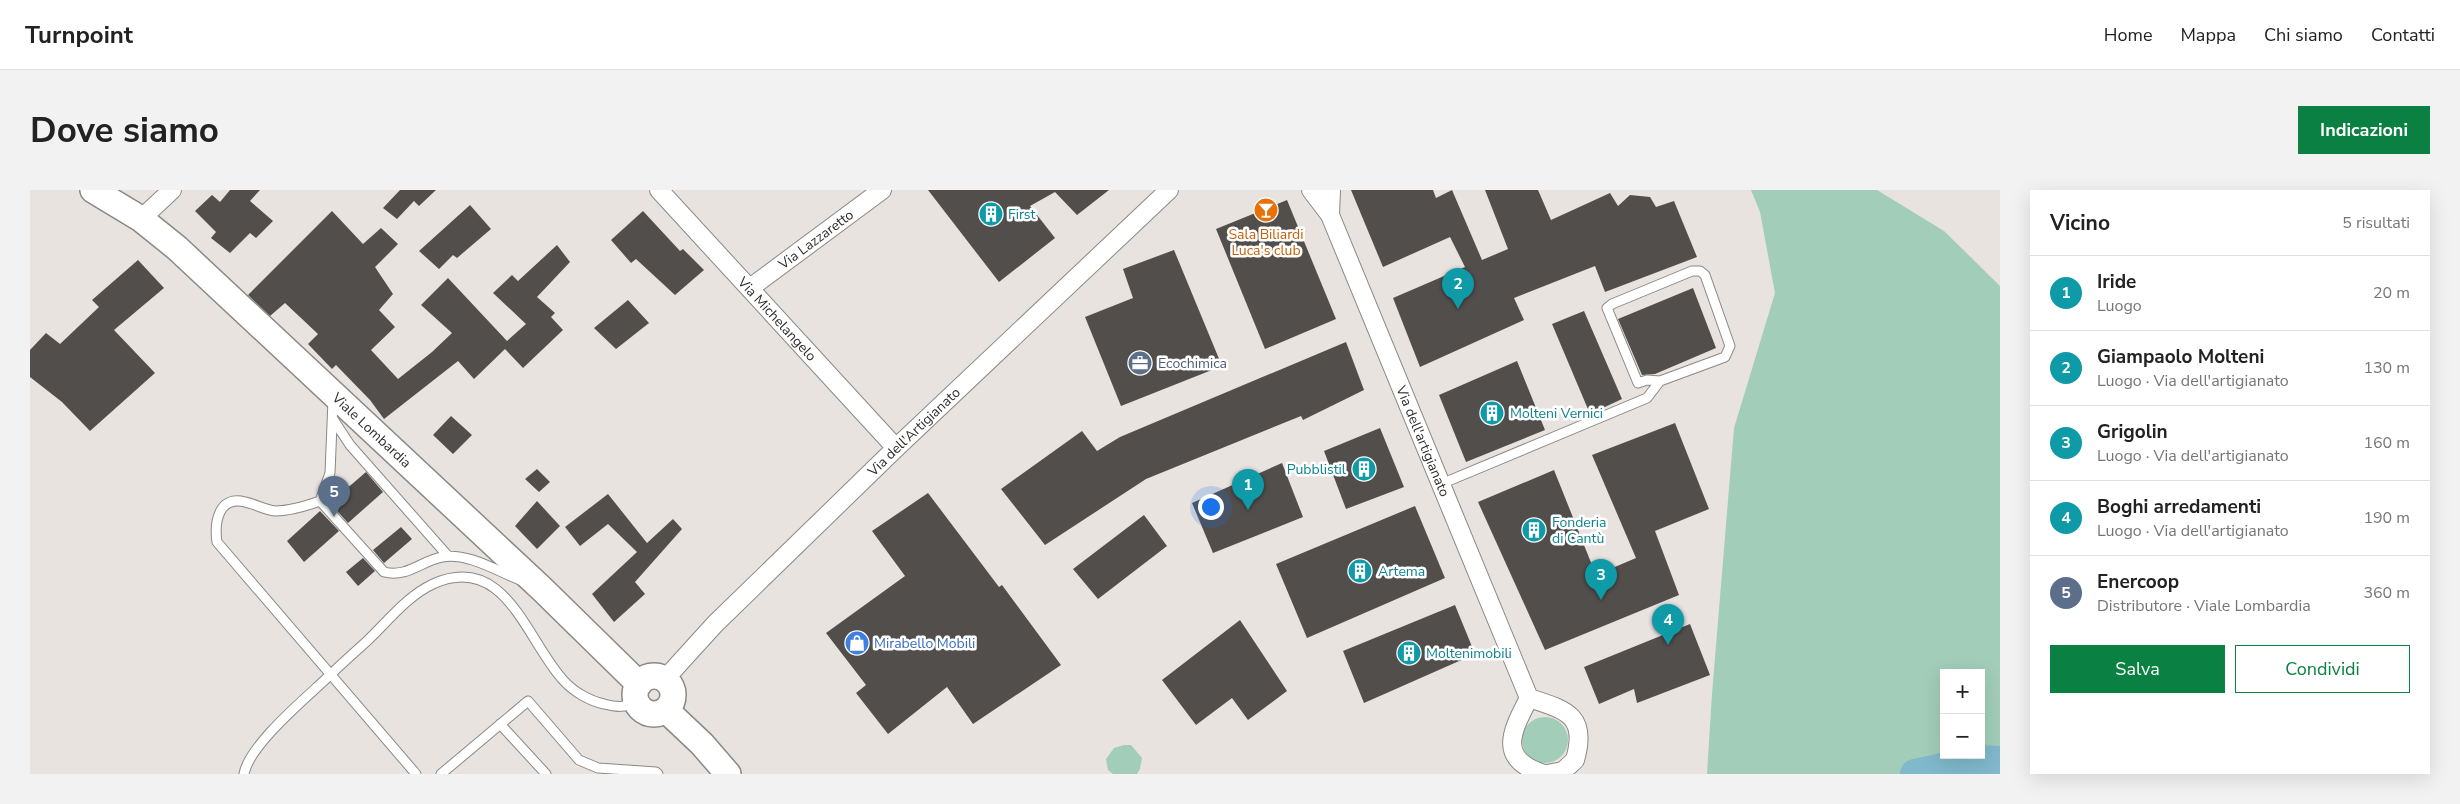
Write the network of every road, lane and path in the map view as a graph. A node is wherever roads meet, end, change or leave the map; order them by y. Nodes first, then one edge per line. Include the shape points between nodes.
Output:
1 (93, 190) edge
2 (172, 190) edge
3 (659, 190) edge
4 (882, 190) edge
5 (1169, 190) edge
6 (1311, 190) edge
7 (1331, 190) edge
8 (1330, 215) junction
9 (142, 219) junction
10 (750, 288) junction
11 (1660, 381) junction
12 (333, 406) junction
13 (896, 448) junction
14 (1441, 484) junction
15 (320, 501) junction
16 (448, 556) junction
17 (542, 588) junction
18 (331, 674) junction
19 (665, 679) junction
20 (638, 693) junction
21 (1529, 698) junction
22 (666, 710) junction
23 (500, 724) junction
24 (244, 774) edge
25 (416, 774) edge
26 (441, 774) edge
27 (546, 774) edge
28 (658, 774) edge
29 (728, 774) edge
30 (1546, 774) edge

1 - 9 main road, Viale Lombardia
2 - 9 street
3 - 10 street, Via Michelangelo
4 - 10 street, Via Lazzaretto
5 - 13 street, Via dell'Artigianato
6 - 8 street, Via dell'artigianato
7 - 8 street
8 - 14 street, Via dell'artigianato
9 - 12 main road, Viale Lombardia via 177,248
10 - 13 street, Via Michelangelo
11 - 11 lane via 1725,357 1729,352 1730,346 1705,275 1700,271 1683,275 1607,308 1638,383
11 - 14 lane via 1647,398
12 - 15 lane via 330,473
12 - 16 lane via 350,445
12 - 17 main road, Viale Lombardia
13 - 19 street, Via dell'Artigianato via 716,624
14 - 21 street, Via dell'artigianato
15 - 16 lane via 384,572 403,573
15 - 18 lane via 296,509 274,511 243,501 229,502 221,508 215,525 217,542
16 - 17 lane via 469,560
17 - 20 main road, Viale Lombardia
18 - 20 lane via 420,592 440,582 464,578 481,580 507,597 565,682 571,686 597,702 628,706
18 - 24 lane via 257,749
18 - 25 lane
19 - 20 main road via 654,676
19 - 22 main road via 673,694
20 - 22 main road via 644,711 661,713
21 - 30 street via 1514,724 1512,746 1527,769
21 - 30 street via 1563,709 1573,718 1580,734 1575,760 1563,771
22 - 29 main road
23 - 26 lane
23 - 27 lane
23 - 28 lane via 528,701 580,760 598,768

